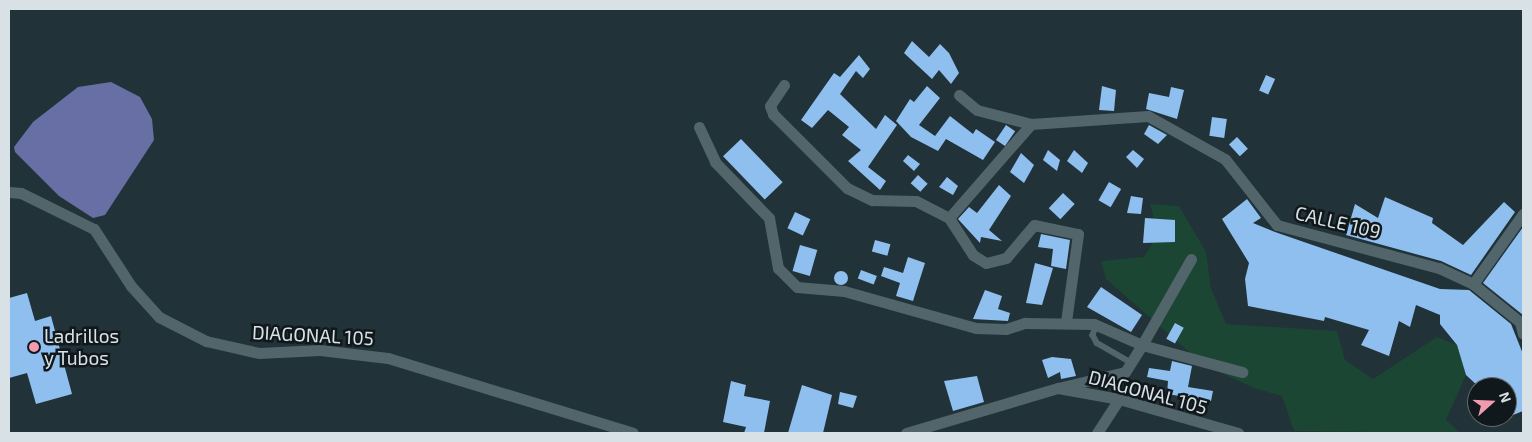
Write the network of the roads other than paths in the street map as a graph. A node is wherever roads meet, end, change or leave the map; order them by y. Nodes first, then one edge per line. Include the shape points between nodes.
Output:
1 (784, 85) dead end
2 (959, 95) dead end
3 (1031, 124) junction
4 (699, 127) dead end
5 (9, 192) edge
6 (1523, 214) edge
7 (949, 218) junction
8 (1191, 259) dead end
9 (1473, 284) junction
10 (1522, 320) edge
11 (1066, 322) junction
12 (1097, 325) junction
13 (1523, 334) edge
14 (1142, 345) junction
15 (1131, 364) junction
16 (1242, 372) dead end
17 (1058, 388) junction
18 (1119, 399) junction
19 (633, 433) edge
20 (906, 433) edge
21 (1097, 433) edge
22 (1238, 433) edge

1 - 7 street via 770,106 773,114 848,188 872,200 916,201
2 - 3 street, CALLE 109 via 977,110
3 - 7 street
3 - 9 street, CALLE 109 via 1148,116 1225,159 1277,225 1399,254
4 - 11 street via 715,162 769,218 778,268 797,287 844,291 976,328
5 - 19 street, DIAGONAL 105 via 21,193 94,229 130,286 159,317 206,341 260,353 320,350 388,358
6 - 9 street
7 - 11 street via 973,255 986,263 1006,258 1034,225 1078,234
8 - 14 street
9 - 10 street, CALLE 109
10 - 13 street, CALLE 109
11 - 12 street
12 - 14 street
12 - 15 lane via 1093,335 1097,343
14 - 15 street
14 - 16 street
15 - 17 street via 1113,378
17 - 18 street, DIAGONAL 105
17 - 20 street, DIAGONAL 105
18 - 21 street
18 - 22 street, DIAGONAL 105

